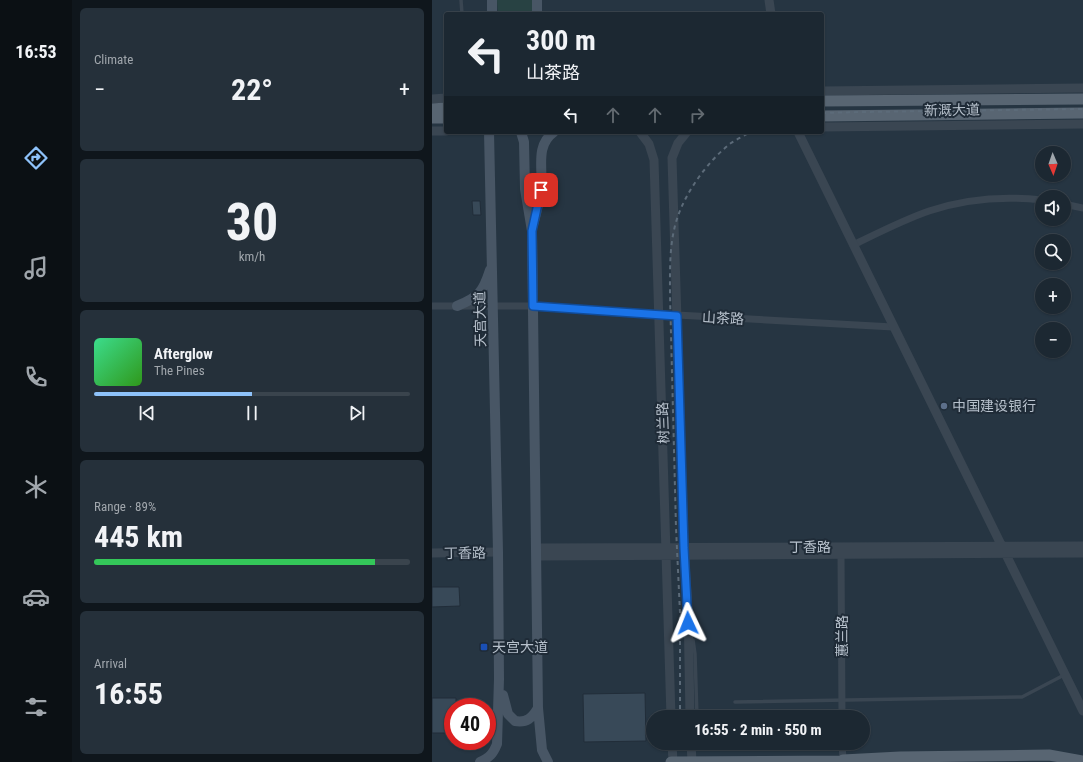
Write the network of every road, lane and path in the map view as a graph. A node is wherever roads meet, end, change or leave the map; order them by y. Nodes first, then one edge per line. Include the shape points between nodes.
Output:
1 (461, 0) edge
2 (492, 0) edge
3 (537, 0) edge
4 (769, 0) edge
5 (462, 12) edge
6 (492, 12) edge
7 (537, 12) edge
8 (771, 12) edge
9 (1083, 88) edge
10 (1039, 89) junction
11 (824, 91) edge
12 (444, 98) edge
13 (432, 99) edge
14 (1083, 99) edge
15 (824, 101) edge
16 (1083, 103) edge
17 (444, 108) edge
18 (432, 109) edge
19 (1083, 113) edge
20 (824, 116) edge
21 (432, 118) edge
22 (444, 118) edge
23 (1041, 124) junction
24 (1083, 124) edge
25 (824, 126) edge
26 (432, 131) edge
27 (444, 131) edge
28 (489, 134) edge
29 (522, 134) edge
30 (552, 134) edge
31 (642, 134) edge
32 (686, 134) edge
33 (799, 134) edge
34 (1035, 200) edge
35 (1071, 205) edge
36 (1083, 208) edge
37 (532, 231) junction
38 (853, 245) junction
39 (493, 260) junction
40 (432, 306) edge
41 (457, 306) junction
42 (494, 306) junction
43 (533, 306) junction
44 (659, 314) junction
45 (677, 316) junction
46 (893, 327) junction
47 (1083, 546) edge
48 (1004, 550) junction
49 (498, 552) junction
50 (536, 552) junction
51 (667, 552) junction
52 (685, 552) junction
53 (432, 553) edge
54 (1083, 553) edge
55 (841, 554) junction
56 (688, 607) junction
57 (1065, 674) junction
58 (499, 679) junction
59 (842, 700) junction
60 (735, 702) dead end
61 (538, 708) junction
62 (671, 710) edge
63 (690, 710) edge
64 (697, 710) edge
65 (842, 710) edge
66 (1083, 711) edge
67 (672, 750) edge
68 (691, 750) edge
69 (842, 750) edge
70 (843, 760) junction
71 (1083, 761) edge
72 (480, 762) edge
73 (548, 762) edge
74 (672, 762) edge
75 (692, 762) edge
76 (861, 762) edge

1 - 5 lane
2 - 6 main road
3 - 7 main road
4 - 8 street
9 - 10 street, 新溉大道
10 - 11 street, 新溉大道
10 - 23 street via 1049,93 1055,100 1055,110 1050,118
12 - 13 street
14 - 15 main road, 新溉大道
14 - 16 street
17 - 18 main road
19 - 20 main road, 新溉大道
21 - 22 main road
23 - 24 street, 新溉大道
23 - 25 street, 新溉大道
26 - 27 street
28 - 39 main road, 天宫大道
29 - 37 main road via 525,189
30 - 37 main road via 542,146 541,190
31 - 44 street, 树兰路 via 650,144 654,160
32 - 45 street via 672,158
33 - 38 street
34 - 38 street via 986,199 930,211
35 - 36 street
37 - 43 main road
38 - 46 street
39 - 41 main road via 481,291 474,298
39 - 42 main road, 天宫大道
40 - 41 street, 山茶路
41 - 42 street, 山茶路
42 - 43 street, 山茶路
42 - 49 main road, 天宫大道
43 - 44 street, 山茶路
43 - 50 main road
44 - 45 street, 山茶路
44 - 51 street, 树兰路
45 - 46 street, 山茶路
45 - 52 street
46 - 48 street
47 - 48 street, 丁香路
48 - 52 street, 丁香路
48 - 54 street, 丁香路
48 - 55 street, 丁香路
48 - 57 street
49 - 53 street, 丁香路
49 - 58 main road, 天宫大道
50 - 51 street, 丁香路
50 - 61 main road
51 - 52 street, 丁香路
51 - 62 street, 树兰路
52 - 55 street, 丁香路
52 - 56 street
55 - 59 street, 蕙兰路
56 - 63 street
56 - 64 lane via 695,654
57 - 59 lane via 1022,697
57 - 66 street
58 - 61 main road via 506,709 514,721 532,718
58 - 72 main road, 天宫大道 via 497,744 494,752
59 - 60 lane
59 - 65 street, 蕙兰路
61 - 73 main road via 542,750
67 - 74 street
68 - 75 street
69 - 70 street
70 - 71 main road via 1049,755
70 - 75 main road
70 - 76 main road
74 - 75 main road

